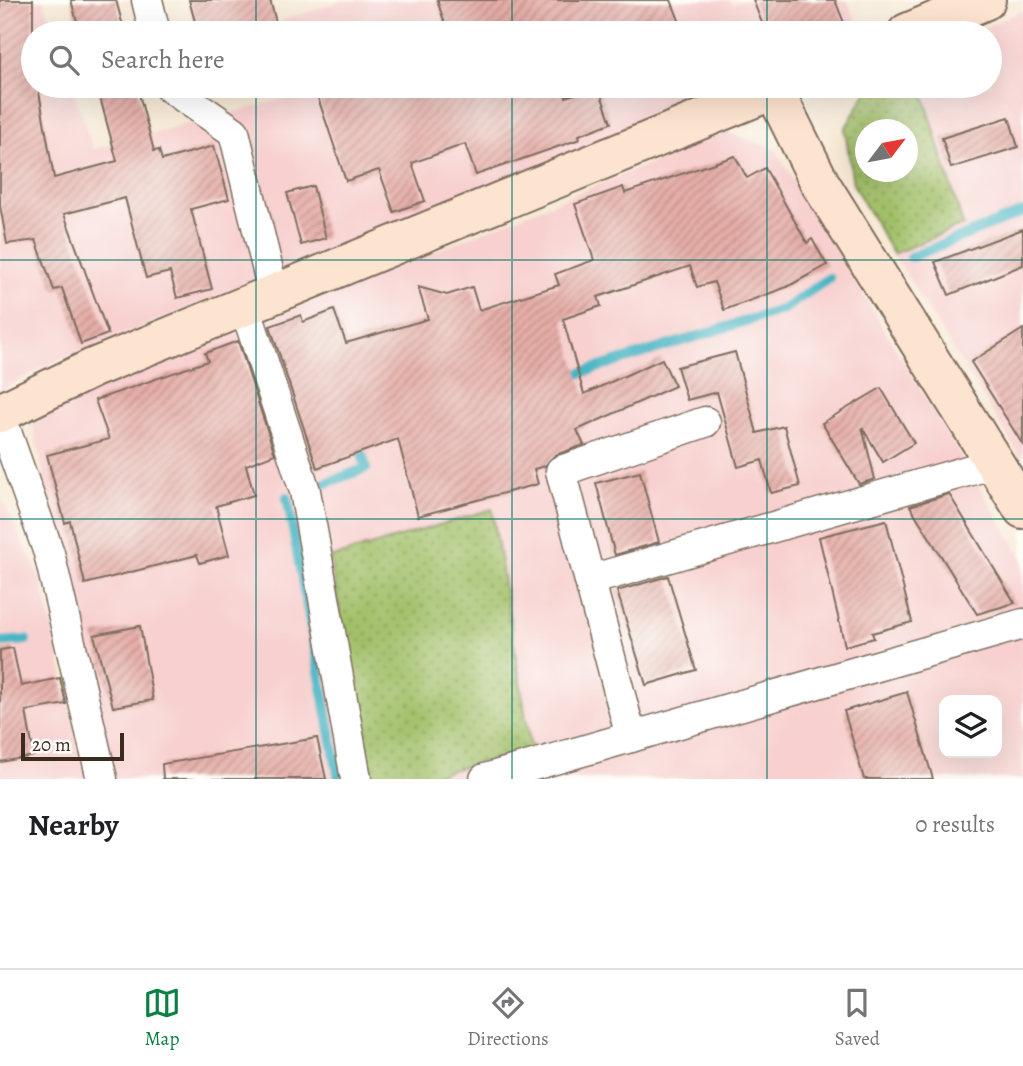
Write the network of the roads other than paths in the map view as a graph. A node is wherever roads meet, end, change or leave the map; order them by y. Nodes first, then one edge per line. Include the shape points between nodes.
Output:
1 (147, 0) edge
2 (986, 0) edge
3 (152, 21) edge
4 (936, 21) edge
5 (185, 98) edge
6 (755, 98) edge
7 (783, 98) edge
8 (259, 301) junction
9 (0, 414) edge
10 (705, 422) dead end
11 (995, 463) junction
12 (1023, 509) edge
13 (590, 580) junction
14 (1023, 624) edge
15 (631, 737) junction
16 (102, 779) edge
17 (356, 779) edge
18 (485, 779) edge

1 - 3 street
2 - 4 street
5 - 8 street via 234,132
6 - 8 street
7 - 11 street via 820,183
8 - 9 street via 93,368
8 - 17 street via 304,491
9 - 16 street via 49,554
10 - 13 street via 561,471
11 - 12 street
11 - 13 street
13 - 15 street
14 - 15 street
15 - 18 street

